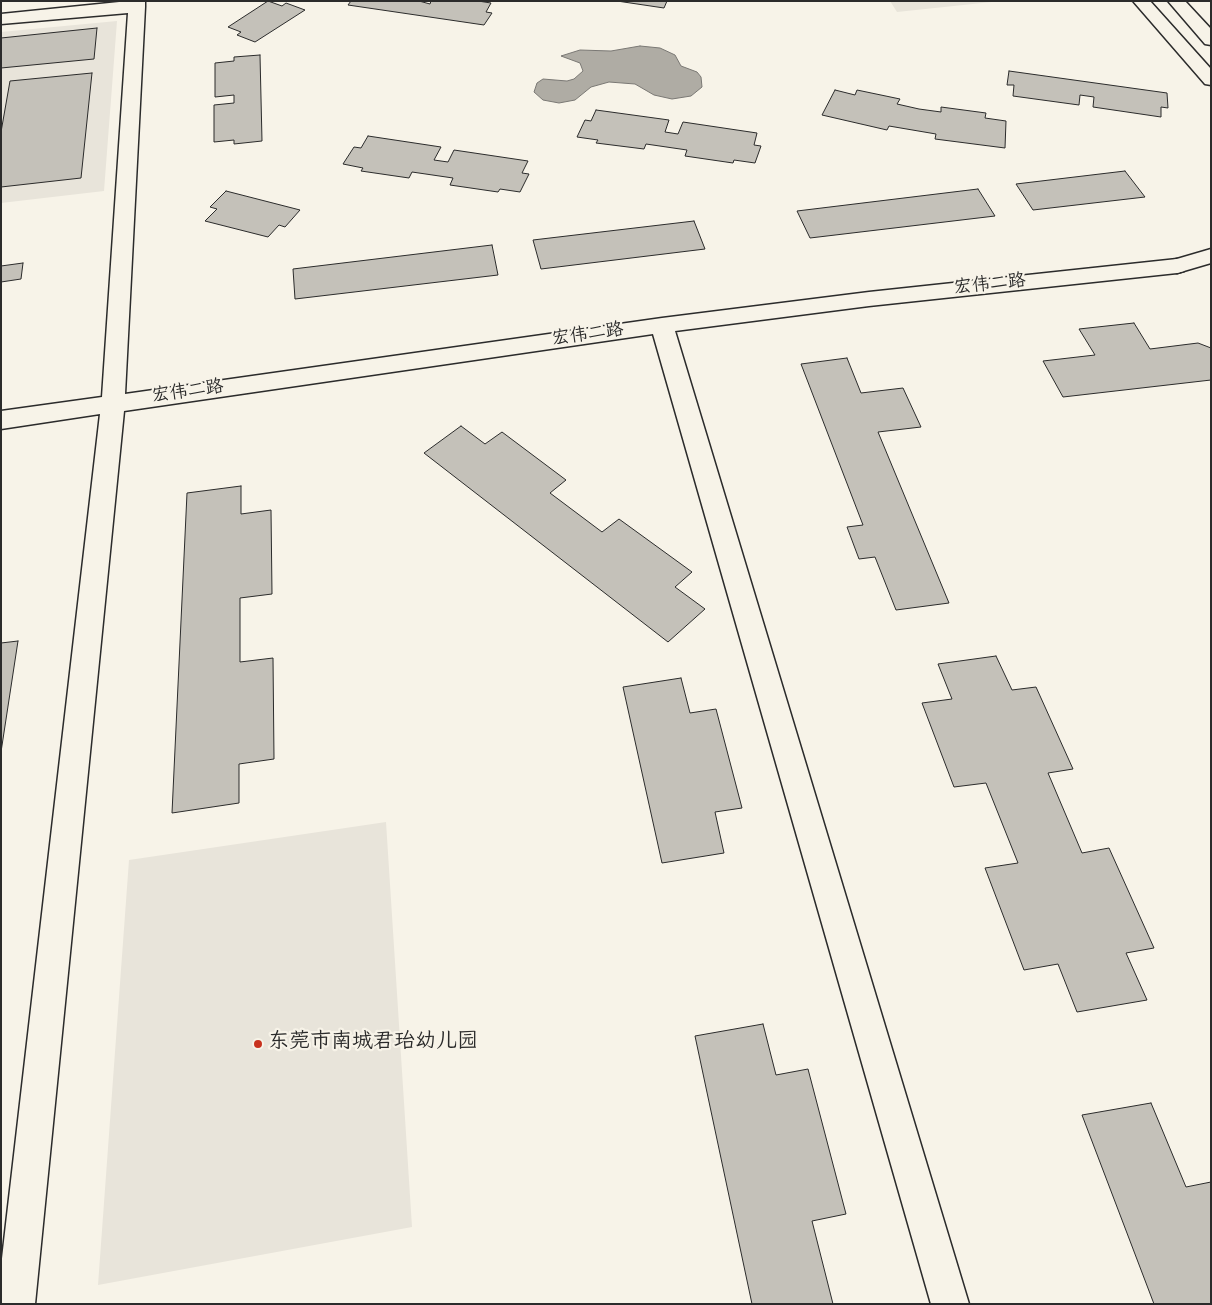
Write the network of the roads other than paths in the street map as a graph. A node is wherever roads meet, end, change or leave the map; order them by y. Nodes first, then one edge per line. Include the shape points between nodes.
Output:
1 (1141, 1) edge
2 (1176, 1) edge
3 (137, 4) edge
4 (1, 19) edge
5 (1211, 40) edge
6 (1211, 80) edge
7 (1211, 256) edge
8 (1178, 266) junction
9 (1211, 267) edge
10 (662, 325) junction
11 (112, 404) junction
12 (1, 420) edge
13 (16, 1304) edge
14 (950, 1304) edge

1 - 6 street
2 - 5 street
3 - 4 street
3 - 11 street
7 - 8 street, 宏伟二路
8 - 9 street, 宏伟二路
8 - 10 street, 宏伟二路
10 - 11 street, 宏伟二路
10 - 14 street
11 - 12 street, 宏伟二路
11 - 13 street

